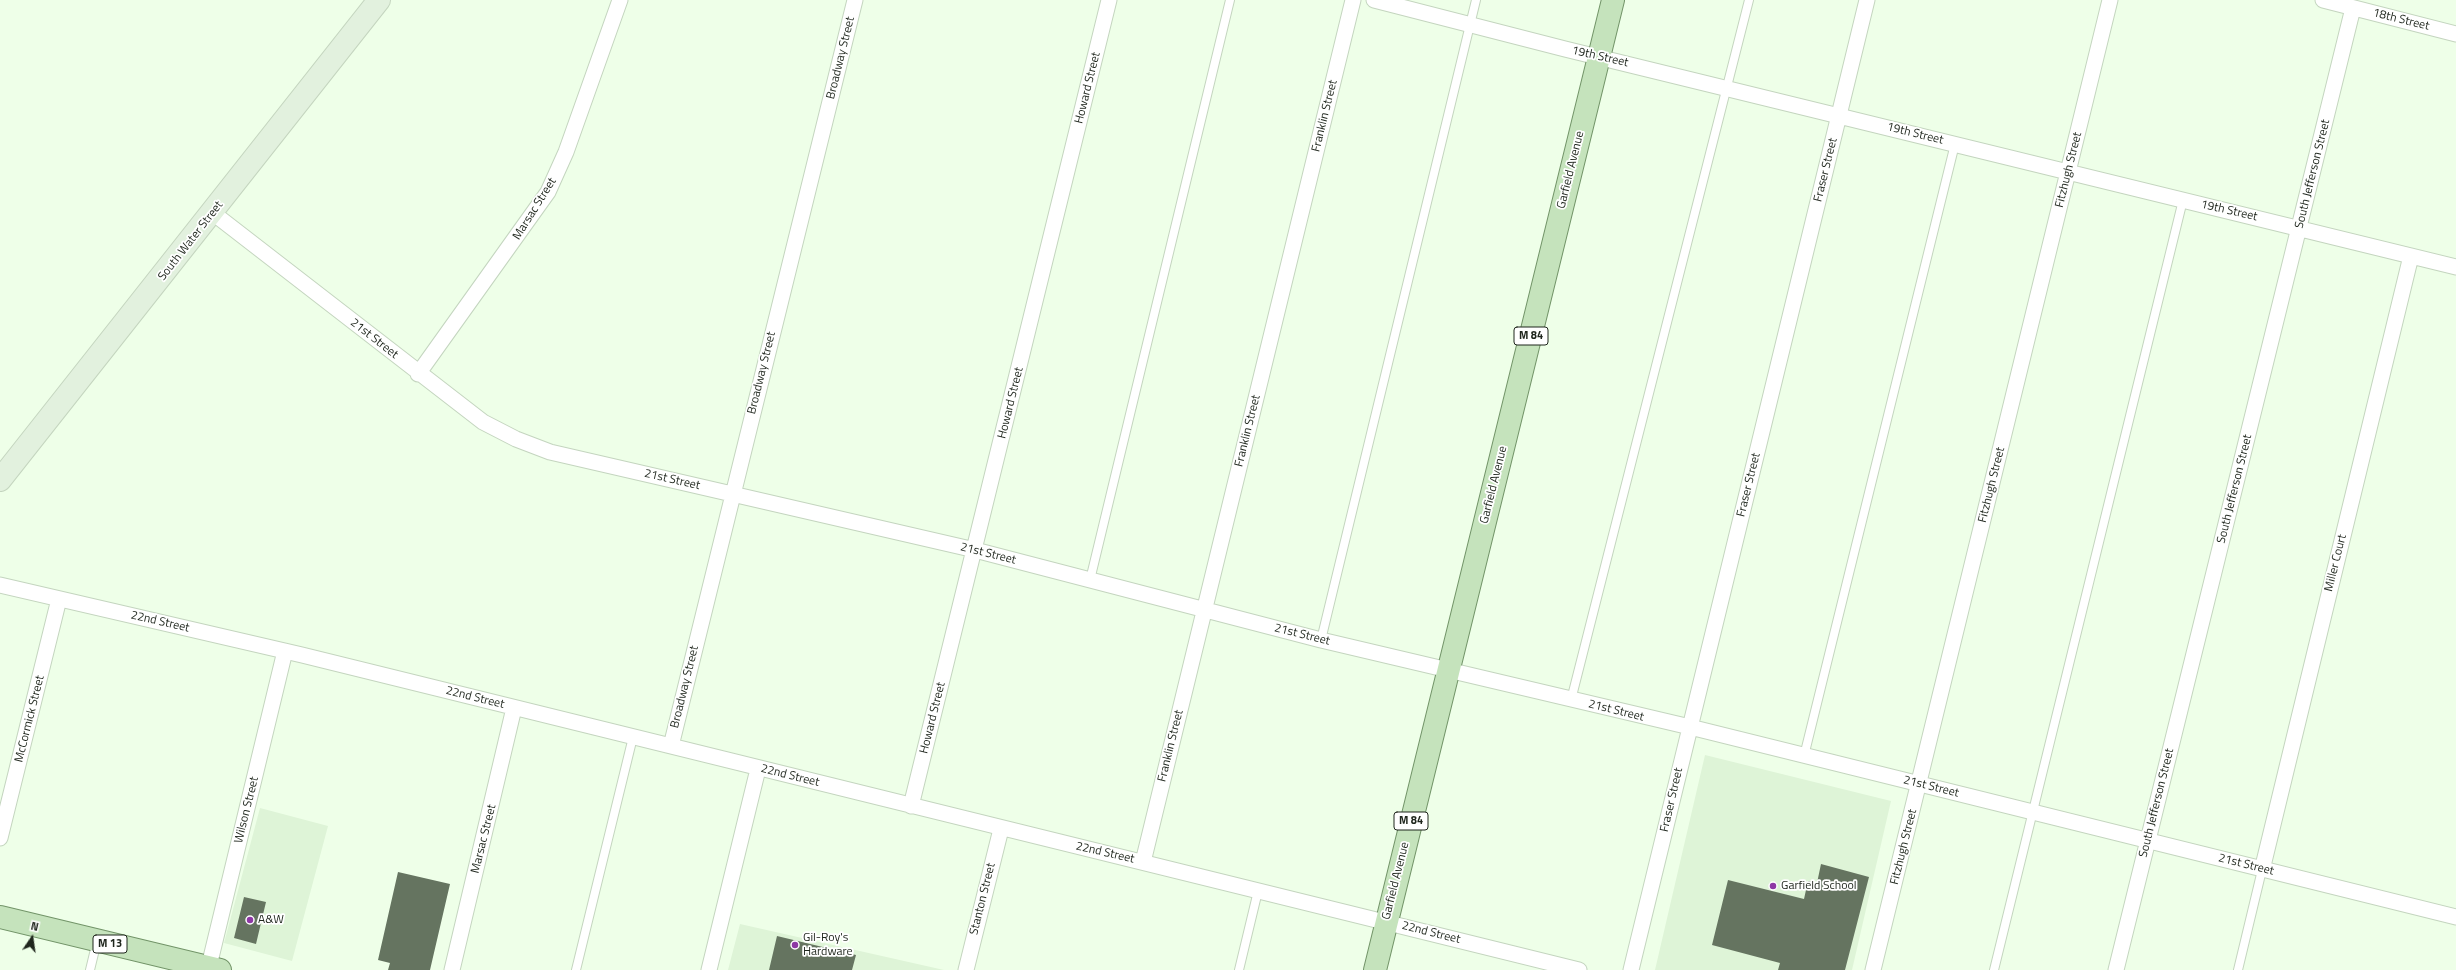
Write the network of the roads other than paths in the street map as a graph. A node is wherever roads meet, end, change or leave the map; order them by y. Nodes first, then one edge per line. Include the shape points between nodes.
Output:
1 (380, 0) edge
2 (620, 0) edge
3 (855, 0) edge
4 (1109, 0) edge
5 (1230, 0) edge
6 (1353, 0) edge
7 (1374, 0) edge
8 (1476, 0) edge
9 (1612, 0) edge
10 (1749, 0) edge
11 (1867, 0) edge
12 (2110, 0) edge
13 (2323, 0) edge
14 (2353, 8) junction
15 (1470, 25) junction
16 (2456, 34) edge
17 (1599, 56) junction
18 (1727, 88) junction
19 (1840, 115) junction
20 (1955, 144) junction
21 (2069, 173) junction
22 (2183, 200) junction
23 (213, 213) junction
24 (2299, 228) junction
25 (2411, 256) junction
26 (2456, 267) edge
27 (418, 374) junction
28 (0, 480) edge
29 (732, 493) junction
30 (975, 550) junction
31 (1090, 580) junction
32 (0, 585) edge
33 (59, 599) junction
34 (1204, 610) junction
35 (1321, 640) junction
36 (285, 651) junction
37 (1449, 671) junction
38 (1571, 700) junction
39 (514, 708) junction
40 (1690, 727) junction
41 (633, 737) junction
42 (671, 746) junction
43 (1804, 756) junction
44 (758, 769) junction
45 (1919, 785) junction
46 (911, 806) junction
47 (2032, 811) junction
48 (1001, 829) junction
49 (0, 838) edge
50 (2148, 841) junction
51 (1143, 862) junction
52 (2262, 870) junction
53 (1258, 891) junction
54 (0, 917) edge
55 (2456, 917) edge
56 (1386, 922) junction
57 (97, 940) junction
58 (212, 969) edge
59 (90, 970) edge
60 (452, 970) edge
61 (576, 970) edge
62 (709, 970) edge
63 (966, 970) edge
64 (1239, 970) edge
65 (1375, 970) edge
66 (1579, 970) edge
67 (1632, 970) edge
68 (1873, 970) edge
69 (1994, 970) edge
70 (2116, 970) edge
71 (2238, 970) edge

1 - 23 street, South Water Street
2 - 27 street, Marsac Street via 566,152 548,192 512,246
3 - 29 street, Broadway Street
4 - 30 street, Howard Street
5 - 31 lane
6 - 34 street, Franklin Street
7 - 15 street, 19th Street
8 - 15 lane
9 - 17 main road, Garfield Avenue / M 84
10 - 18 lane
11 - 19 street, Fraser Street
12 - 21 street, Fitzhugh Street
13 - 14 street, 18th Street
14 - 16 street, 18th Street
14 - 24 street, South Jefferson Street
15 - 17 street, 19th Street
15 - 35 lane
17 - 18 street, 19th Street
17 - 37 main road, Garfield Avenue / M 84
18 - 19 street, 19th Street
18 - 38 lane
19 - 20 street, 19th Street
19 - 40 street, Fraser Street
20 - 21 street, 19th Street
20 - 43 lane
21 - 22 street, 19th Street
21 - 45 street, Fitzhugh Street
22 - 24 street, 19th Street
22 - 47 lane
23 - 27 street, 21st Street
23 - 28 street, South Water Street
24 - 25 street, 19th Street
24 - 50 street, South Jefferson Street
25 - 26 street, 19th Street
25 - 52 street, Miller Court
27 - 29 street, 21st Street via 483,422 516,439 550,452
29 - 30 street, 21st Street
29 - 42 street, Broadway Street
30 - 31 street, 21st Street
30 - 46 street, Howard Street
31 - 34 street, 21st Street
32 - 33 street, 22nd Street
33 - 36 street, 22nd Street
33 - 49 street, McCormick Street
34 - 35 street, 21st Street
34 - 51 street, Franklin Street
35 - 37 street, 21st Street
36 - 39 street, 22nd Street
36 - 58 street, Wilson Street
37 - 38 street, 21st Street
37 - 56 main road, Garfield Avenue / M 84
38 - 40 street, 21st Street
39 - 41 street, 22nd Street
39 - 60 street, Marsac Street
40 - 43 street, 21st Street
40 - 67 street, Fraser Street
41 - 42 street, 22nd Street
41 - 61 lane
42 - 44 street, 22nd Street
43 - 45 street, 21st Street
44 - 46 street, 22nd Street
44 - 62 street
45 - 47 street, 21st Street
45 - 68 street, Fitzhugh Street
46 - 48 street, 22nd Street
47 - 50 street, 21st Street
47 - 69 lane
48 - 51 street, 22nd Street
48 - 63 street, Stanton Street
50 - 52 street, 21st Street
50 - 70 street, South Jefferson Street
51 - 53 street, 22nd Street
52 - 55 street, 21st Street
52 - 71 lane
53 - 56 street, 22nd Street
53 - 64 lane
54 - 57 main road, M 13
56 - 65 main road, Garfield Avenue / M 84
56 - 66 street, 22nd Street
57 - 58 main road, M 13
57 - 59 lane

